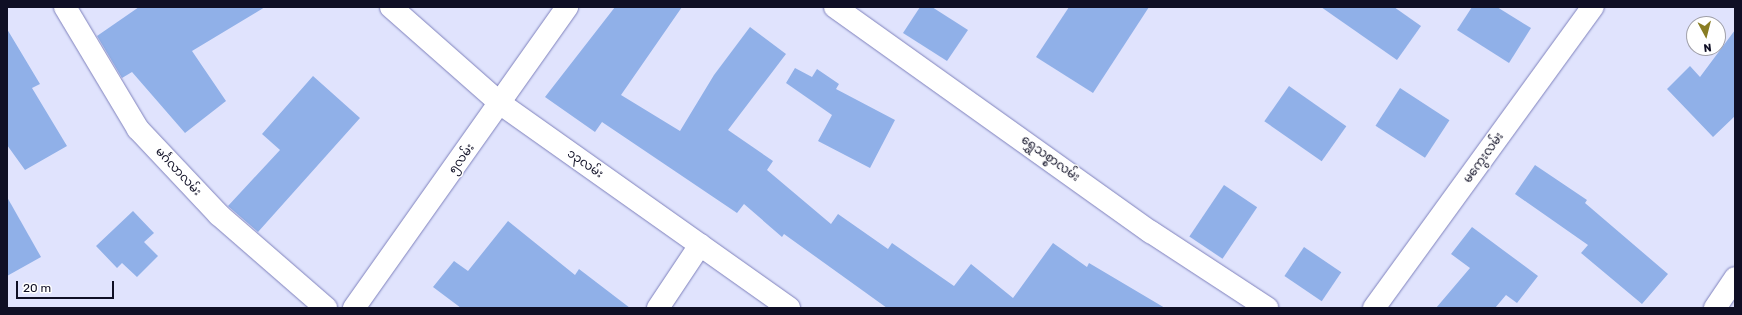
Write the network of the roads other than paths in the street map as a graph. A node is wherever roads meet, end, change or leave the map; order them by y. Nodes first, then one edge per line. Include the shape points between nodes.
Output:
1 (65, 7) edge
2 (391, 7) edge
3 (566, 7) edge
4 (835, 7) edge
5 (1593, 7) edge
6 (501, 104) junction
7 (700, 245) junction
8 (1735, 278) edge
9 (326, 308) edge
10 (354, 308) edge
11 (658, 308) edge
12 (790, 308) edge
13 (1266, 308) edge
14 (1374, 308) edge
15 (1714, 308) edge

1 - 9 street, မင်္ဂလာလမ်း via 138,129 219,215
2 - 6 street, ၁၃လမ်း
3 - 6 street, ၅လမ်း
4 - 13 street, ရွှေသစ္စာလမ်း via 1151,232
5 - 14 street, မကွေးလမ်း
6 - 7 street, ၁၃လမ်း
6 - 10 street, ၅လမ်း
7 - 11 street
7 - 12 street, ၁၃လမ်း
8 - 15 street

